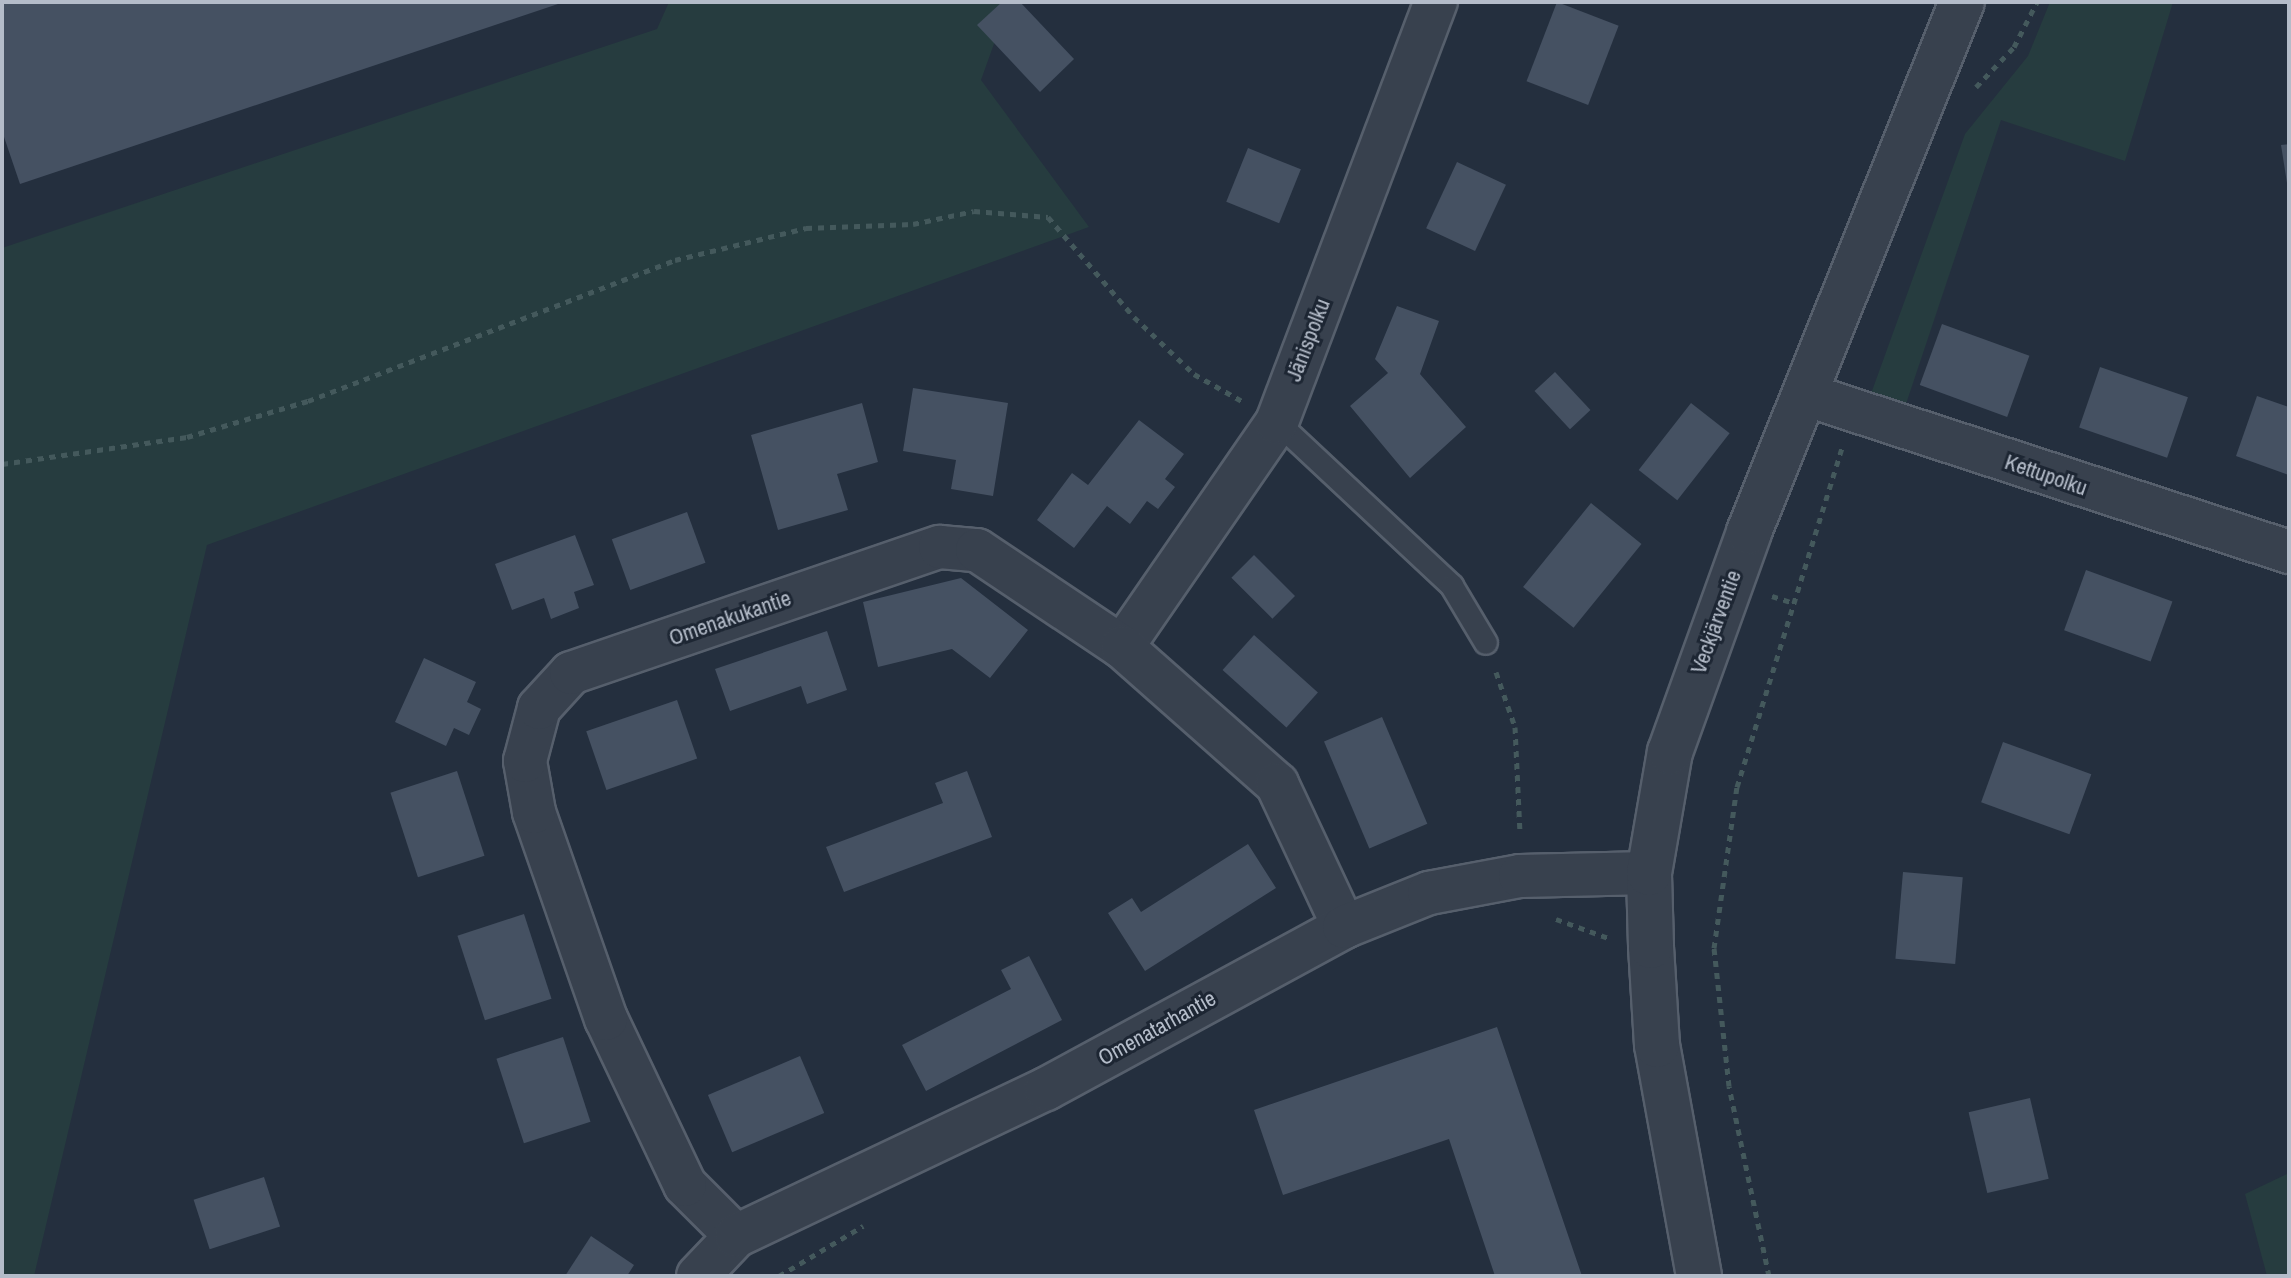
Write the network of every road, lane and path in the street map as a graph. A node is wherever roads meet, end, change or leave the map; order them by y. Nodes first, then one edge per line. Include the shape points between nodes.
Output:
1 (1436, 2) edge
2 (1962, 2) edge
3 (2037, 2) edge
4 (1972, 92) dead end
5 (1804, 394) junction
6 (1854, 410) junction
7 (1277, 422) junction
8 (2, 464) edge
9 (2289, 552) edge
10 (1486, 643) joint
11 (1122, 647) junction
12 (1520, 839) dead end
13 (1649, 873) junction
14 (1539, 919) dead end
15 (1344, 927) junction
16 (1627, 944) dead end
17 (875, 1220) dead end
18 (736, 1236) junction
19 (698, 1276) edge
20 (779, 1276) edge
21 (1699, 1276) edge
22 (1769, 1276) edge

1 - 7 street, Jänispolku
2 - 5 street, Veckjärventie
3 - 4 path via 2014,47
5 - 6 street, Kettupolku
5 - 13 street, Veckjärventie via 1670,752
6 - 9 street, Kettupolku
6 - 22 path via 1790,602 1723,845 1716,963 1729,1086
7 - 8 path via 1194,374 1048,217 974,211 913,224 806,228 675,260 293,405 187,437
7 - 10 lane via 1452,586
7 - 11 street, Jänispolku
10 - 12 path via 1515,727
11 - 15 street, Omenakukantie via 1277,784
11 - 18 street, Omenakukantie via 977,550 940,547 571,673 539,708 525,761 534,812 606,1019 685,1185
13 - 15 street, Omenatarhantie via 1520,876 1429,893
13 - 21 street, Veckjärventie via 1657,1045
14 - 16 path
15 - 18 street, Omenatarhantie via 1046,1089
17 - 20 path
18 - 19 street, Omenatarhantie

